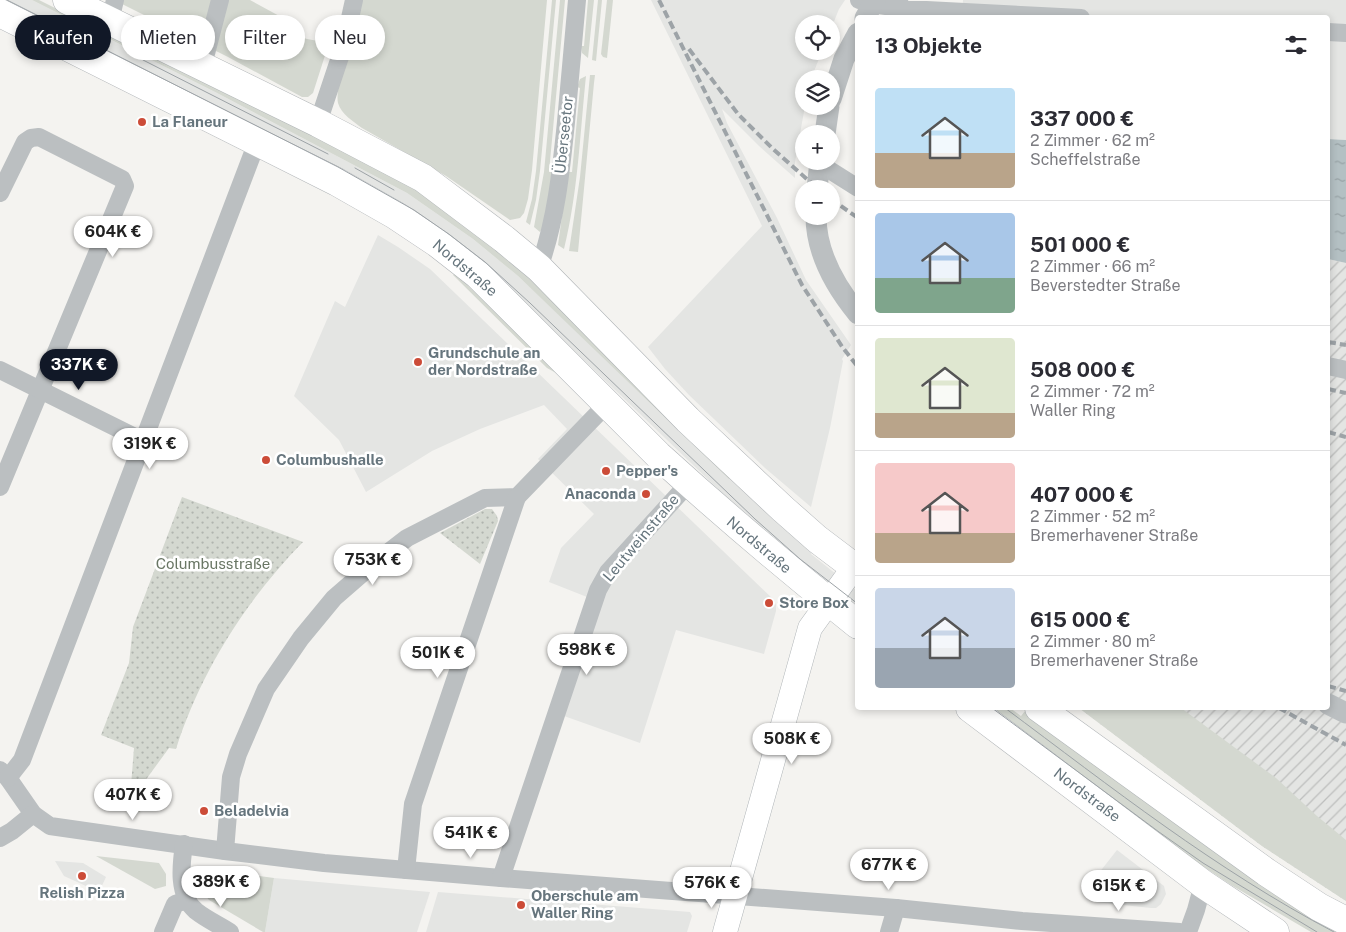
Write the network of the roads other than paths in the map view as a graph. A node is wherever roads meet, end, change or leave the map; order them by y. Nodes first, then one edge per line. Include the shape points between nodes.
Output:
1 (67, 0) edge
2 (220, 0) edge
3 (354, 0) edge
4 (577, 0) edge
5 (868, 5) edge
6 (112, 11) edge
7 (0, 12) edge
8 (1030, 15) edge
9 (1330, 32) edge
10 (1346, 33) edge
11 (855, 39) edge
12 (204, 66) junction
13 (840, 71) edge
14 (318, 122) junction
15 (257, 142) junction
16 (831, 170) edge
17 (855, 186) edge
18 (0, 193) edge
19 (816, 225) edge
20 (539, 268) junction
21 (855, 310) edge
22 (1330, 366) edge
23 (0, 370) edge
24 (1346, 370) edge
25 (41, 390) junction
26 (607, 404) junction
27 (143, 441) junction
28 (688, 483) junction
29 (0, 487) edge
30 (516, 497) junction
31 (855, 567) edge
32 (855, 569) edge
33 (829, 602) junction
34 (855, 622) edge
35 (1330, 705) edge
36 (973, 710) edge
37 (1042, 710) edge
38 (1346, 713) edge
39 (4, 774) edge
40 (32, 814) junction
41 (0, 838) edge
42 (184, 844) junction
43 (225, 851) junction
44 (406, 870) junction
45 (501, 878) junction
46 (1203, 884) junction
47 (735, 896) junction
48 (181, 902) junction
49 (896, 908) junction
50 (1346, 921) edge
51 (163, 932) edge
52 (230, 932) edge
53 (725, 932) edge
54 (889, 932) edge
55 (1180, 932) edge
56 (1188, 932) edge
57 (1275, 932) edge

1 - 6 main road
2 - 12 street
3 - 14 street via 344,44
4 - 20 street, Überseetor via 560,183 555,214
5 - 8 street
6 - 12 main road
7 - 15 main road, Nordstraße
9 - 10 street
11 - 13 street
12 - 14 main road
14 - 20 main road via 422,178
15 - 26 main road, Nordstraße via 375,204 437,243 478,274
15 - 27 street
16 - 17 street
18 - 25 street via 25,142 39,137 122,179 125,186
19 - 21 street via 826,266
20 - 31 main road via 688,420 817,538
22 - 24 street
23 - 25 street
25 - 27 street
25 - 29 street
26 - 28 main road, Nordstraße
26 - 30 street
27 - 39 street via 22,760
28 - 33 main road, Nordstraße
28 - 45 street, Leutweinstraße via 608,572 598,590
30 - 43 street via 485,498 408,538 334,598 301,638 266,689 238,754 231,777
30 - 44 street via 413,804
32 - 33 main road
33 - 34 main road, Nordstraße
33 - 47 main road via 810,628
35 - 38 street
36 - 46 main road, Nordstraße
37 - 50 main road via 1266,872
39 - 40 street
40 - 41 street
40 - 42 street via 50,826
42 - 43 street
42 - 48 street
43 - 44 street
44 - 45 street
45 - 47 street
46 - 56 street
46 - 57 main road, Nordstraße
47 - 49 street
47 - 53 main road
48 - 51 street
48 - 52 street
49 - 54 street
49 - 55 street

